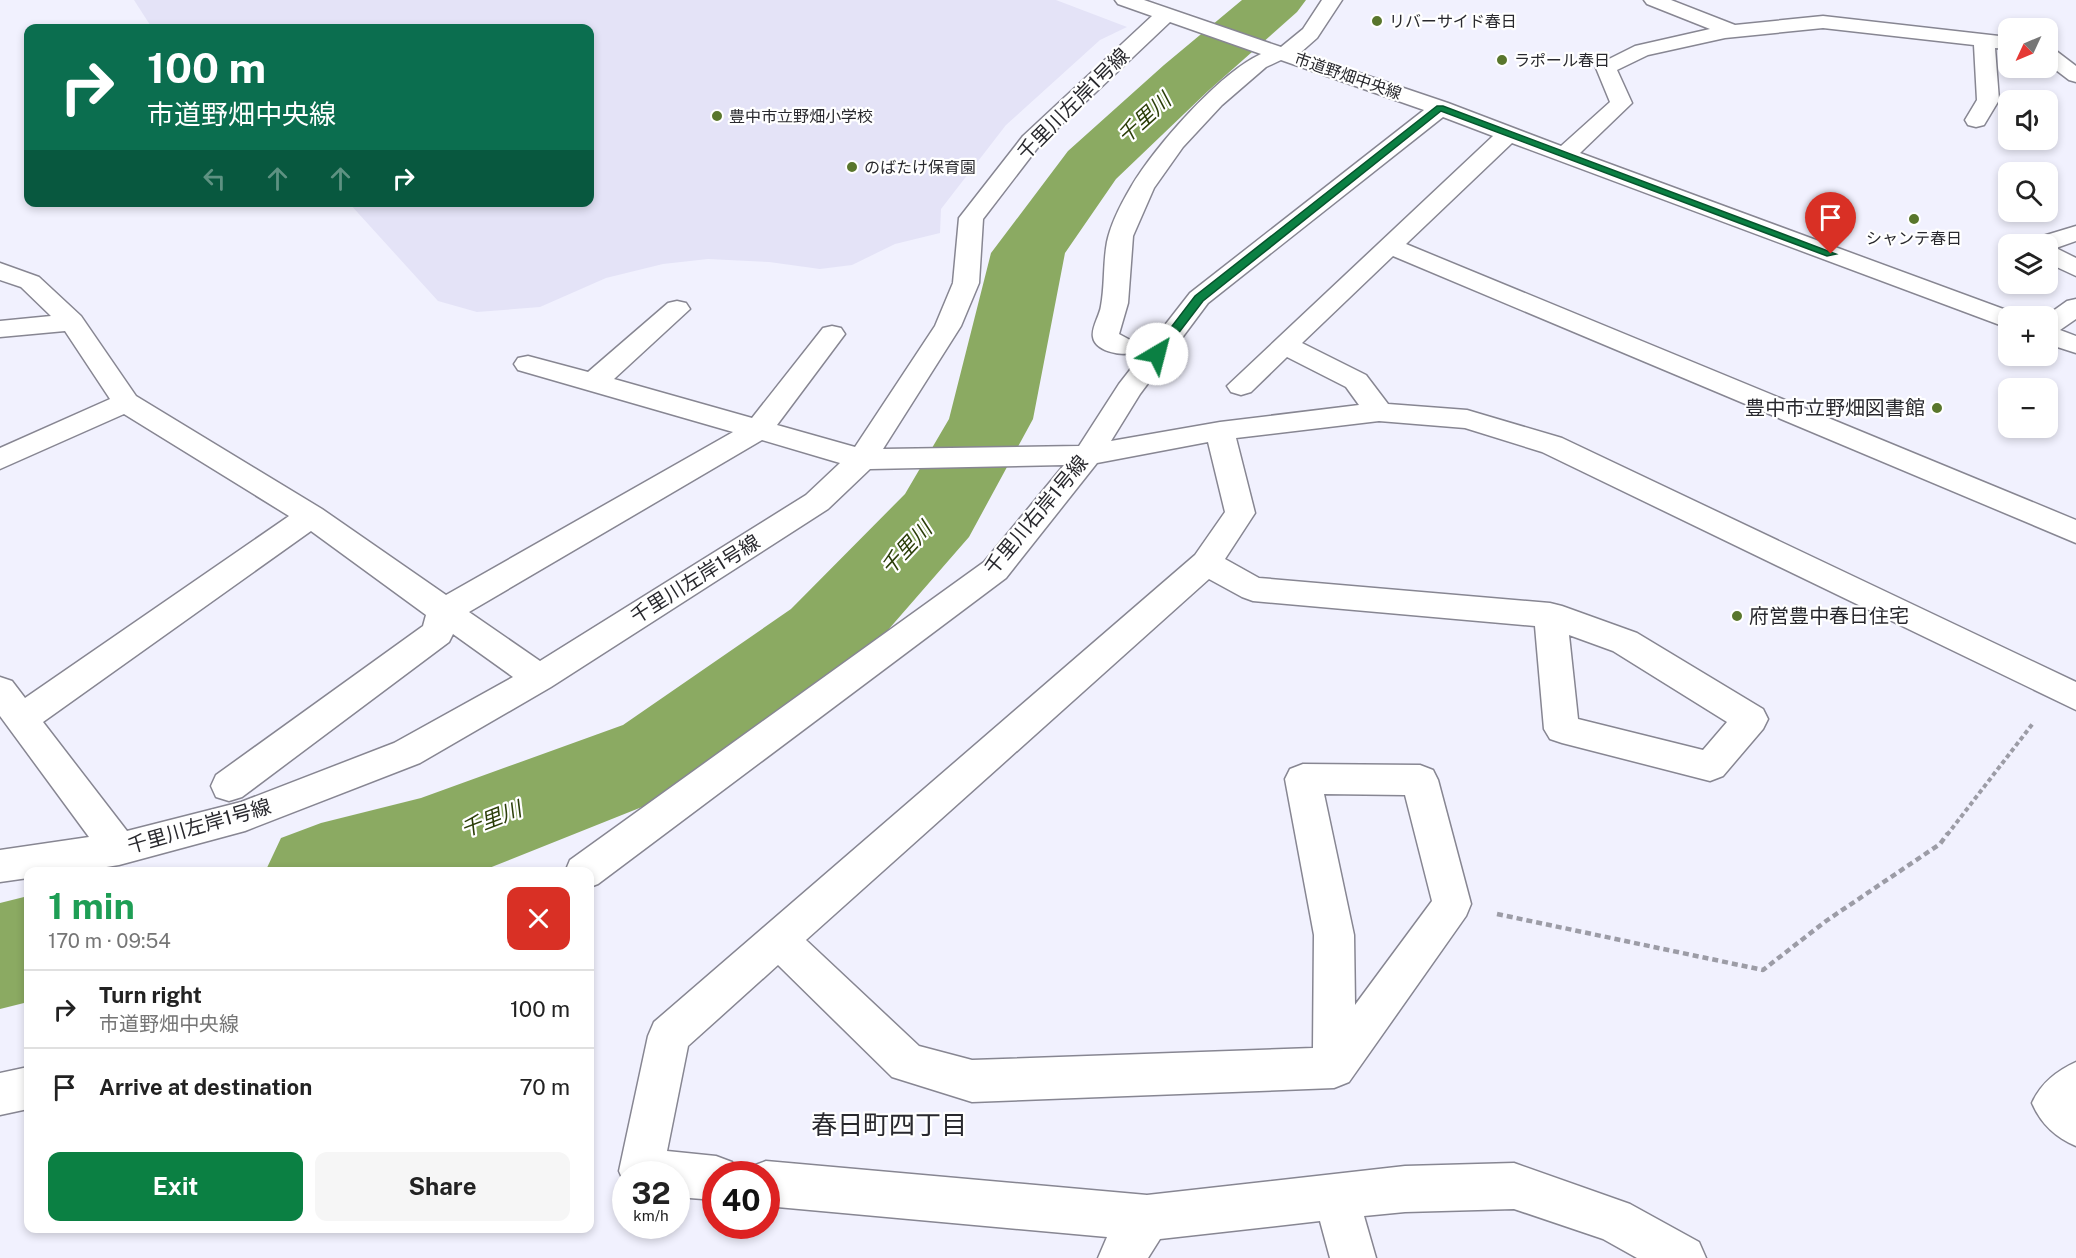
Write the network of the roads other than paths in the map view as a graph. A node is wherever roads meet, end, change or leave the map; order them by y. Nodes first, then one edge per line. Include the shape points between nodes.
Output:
1 (1125, 0) edge
2 (1332, 0) edge
3 (1654, 0) edge
4 (1174, 17) junction
5 (1732, 31) junction
6 (1984, 40) junction
7 (1998, 42) edge
8 (1274, 51) junction
9 (2058, 62) edge
10 (2076, 76) edge
11 (1440, 108) junction
12 (1976, 120) dead end
13 (1508, 134) junction
14 (1565, 154) junction
15 (2076, 233) edge
16 (2058, 239) edge
17 (1389, 246) junction
18 (2058, 258) edge
19 (2076, 268) edge
20 (0, 271) edge
21 (2076, 307) edge
22 (677, 309) dead end
23 (1998, 316) edge
24 (2058, 320) edge
25 (72, 322) junction
26 (0, 329) edge
27 (832, 334) dead end
28 (2058, 339) edge
29 (1284, 345) junction
30 (2076, 345) edge
31 (1122, 347) dead end
32 (528, 364) dead end
33 (594, 382) junction
34 (1241, 386) dead end
35 (126, 402) junction
36 (1379, 412) junction
37 (759, 429) junction
38 (1220, 431) junction
39 (1088, 455) junction
40 (877, 458) junction
41 (0, 459) edge
42 (311, 516) junction
43 (2076, 532) edge
44 (1206, 563) junction
45 (444, 611) junction
46 (1550, 615) junction
47 (538, 678) junction
48 (0, 690) edge
49 (2071, 693) edge
50 (21, 719) junction
51 (229, 786) dead end
52 (119, 849) junction
53 (0, 866) edge
54 (591, 867) edge
55 (778, 939) junction
56 (1334, 1068) junction
57 (2076, 1083) edge
58 (24, 1089) edge
59 (0, 1094) edge
60 (2076, 1124) edge
61 (702, 1177) edge
62 (780, 1184) edge
63 (1336, 1197) junction
64 (1147, 1218) junction
65 (1121, 1258) edge
66 (1353, 1258) edge
67 (1683, 1258) edge

1 - 4 street, 市道野畑中央線
2 - 8 street via 1294,48
3 - 5 street
4 - 8 street, 市道野畑中央線
4 - 40 street, 千里川左岸1号線 via 1157,21 1031,141 971,218 966,283 948,326
5 - 6 street via 1823,22
5 - 14 street via 1642,50 1606,68 1621,103
6 - 7 street
6 - 12 street via 1988,100
8 - 11 street, 市道野畑中央線
8 - 31 street via 1201,115 1158,165 1132,208 1117,252 1118,283 1106,332 1106,338
9 - 10 street
11 - 13 street, 市道野畑中央線
11 - 39 street, 千里川右岸1号線 via 1199,298 1129,390
13 - 14 street, 市道野畑中央線
13 - 17 street
14 - 23 street, 市道野畑中央線
15 - 16 street
17 - 29 street
17 - 43 street
18 - 19 street
20 - 25 street via 30,282
21 - 24 street
22 - 33 street
25 - 26 street
25 - 35 street
27 - 37 street
28 - 30 street
29 - 34 street
29 - 36 street via 1356,381
32 - 33 street
33 - 37 street
35 - 41 street
35 - 42 street
36 - 38 street
36 - 49 street via 1467,419 1552,445
37 - 40 street
37 - 45 street
38 - 39 street
38 - 44 street via 1240,513
39 - 40 street
39 - 54 street, 千里川右岸1号線 via 995,570
40 - 47 street, 千里川左岸1号線 via 817,502
42 - 45 street
42 - 50 street
44 - 46 street via 1253,589
44 - 55 street
45 - 47 street
45 - 51 street via 437,633
46 - 46 street via 1625,642 1751,719 1710,766 1562,729
47 - 52 street, 千里川左岸1号線 via 407,753 245,816
48 - 50 street
50 - 52 street
52 - 53 street, 千里川左岸1号線
55 - 56 street via 907,1063 972,1082
55 - 61 street via 669,1036 641,1171
56 - 56 street via 1334,935 1303,779 1420,780 1452,904
57 - 60 street via 2054,1103
58 - 59 street
62 - 64 street
63 - 64 street
63 - 66 street
63 - 67 street via 1405,1189 1514,1186 1614,1220
64 - 65 street

